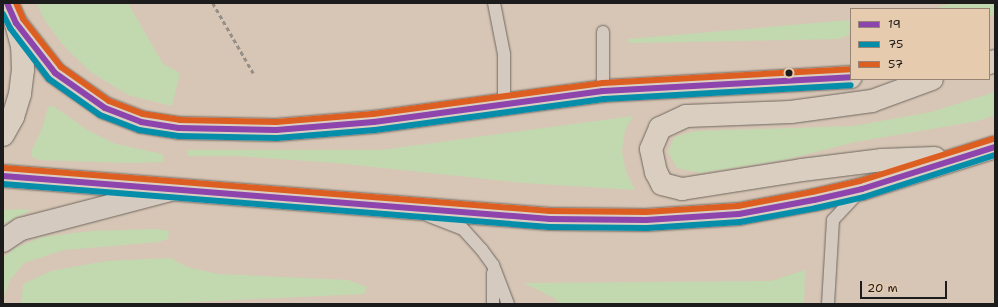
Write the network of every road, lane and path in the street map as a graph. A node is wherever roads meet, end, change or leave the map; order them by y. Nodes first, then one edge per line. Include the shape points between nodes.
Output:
1 (6, 3) edge
2 (213, 3) edge
3 (494, 3) edge
4 (16, 23) junction
5 (603, 32) dead end
6 (254, 74) dead end
7 (850, 77) edge
8 (929, 80) edge
9 (603, 91) junction
10 (504, 104) junction
11 (3, 135) edge
12 (995, 147) edge
13 (964, 157) junction
14 (3, 176) edge
15 (175, 189) junction
16 (862, 189) junction
17 (410, 209) junction
18 (3, 241) edge
19 (493, 266) junction
20 (493, 304) edge
21 (508, 304) edge
22 (828, 304) edge

1 - 4 main road
2 - 6 path
3 - 10 lane via 503,38
4 - 10 main road via 54,73 105,108 141,122 172,127 276,130 374,122
4 - 11 main road via 22,46 23,70 18,100
5 - 9 lane
7 - 9 main road
8 - 13 main road via 872,102 791,112 686,116 660,128 651,149 656,172 662,184 682,189 875,161
9 - 10 main road
12 - 13 main road
13 - 16 main road
14 - 15 main road
15 - 17 main road
15 - 18 main road via 21,229
16 - 17 main road via 739,214 646,220 550,219
16 - 22 lane via 833,220
17 - 19 lane via 463,229
19 - 20 lane
19 - 21 lane

